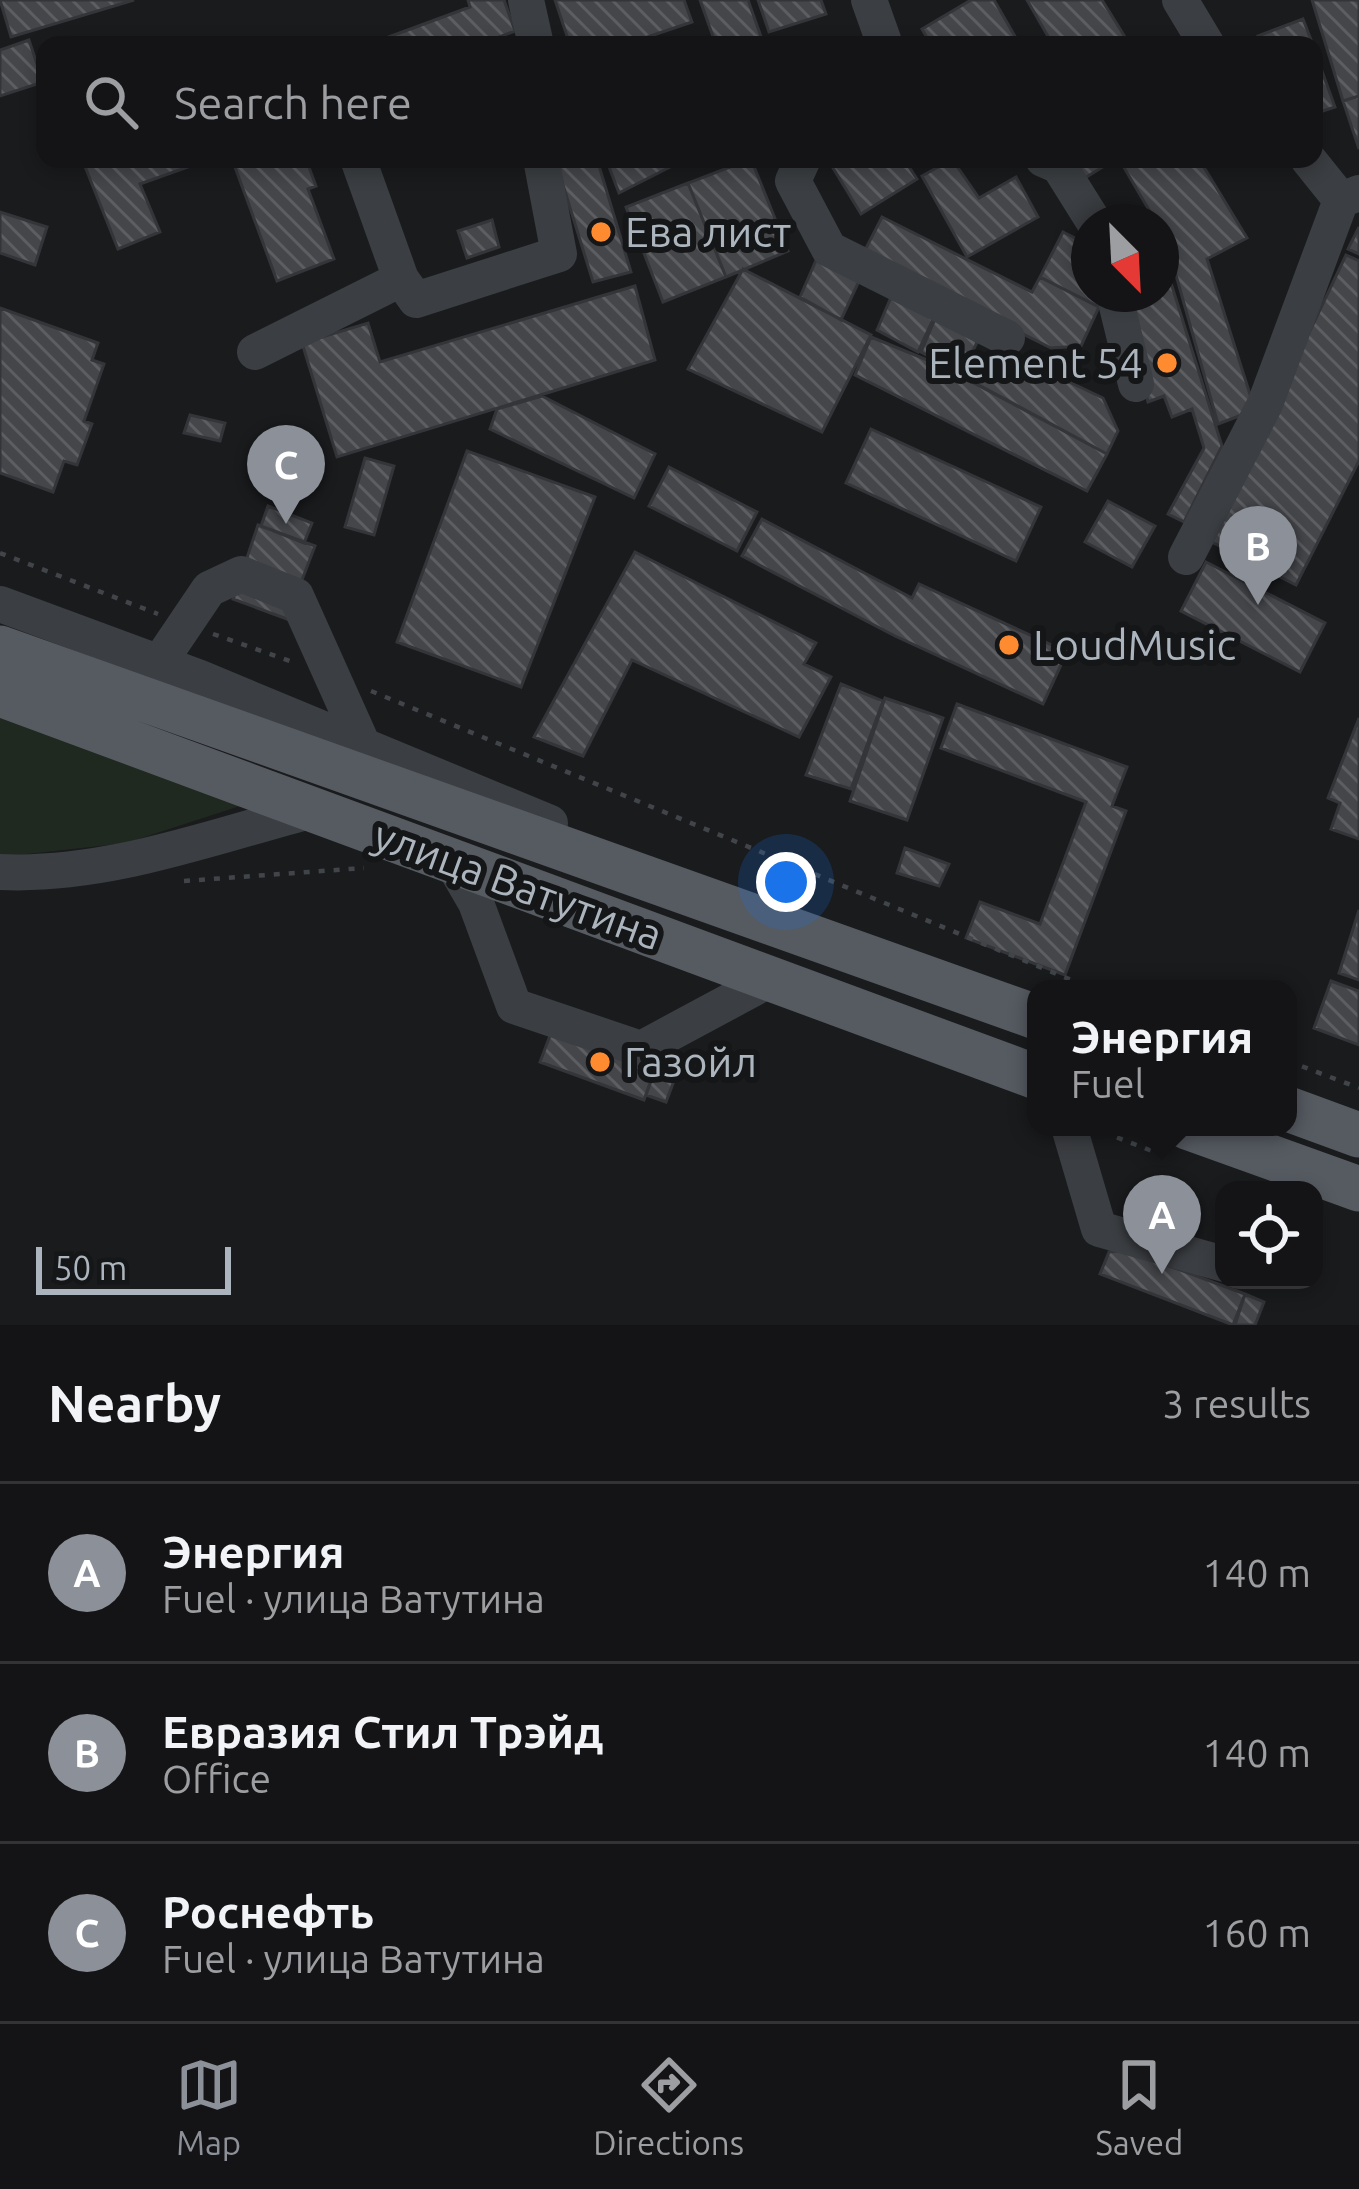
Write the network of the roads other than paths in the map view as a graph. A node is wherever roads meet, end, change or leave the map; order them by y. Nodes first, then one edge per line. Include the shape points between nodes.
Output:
1 (526, 0) edge
2 (869, 0) edge
3 (1180, 0) edge
4 (534, 36) edge
5 (882, 36) edge
6 (1202, 36) edge
7 (361, 168) edge
8 (543, 168) edge
9 (798, 168) edge
10 (1060, 168) edge
11 (1318, 168) edge
12 (1350, 196) edge
13 (1083, 204) edge
14 (400, 279) junction
15 (1118, 312) edge
16 (1007, 338) dead end
17 (255, 352) dead end
18 (1136, 384) dead end
19 (1186, 557) dead end
20 (0, 604) edge
21 (0, 648) edge
22 (0, 694) edge
23 (139, 700) junction
24 (362, 743) junction
25 (313, 810) junction
26 (451, 860) junction
27 (0, 872) edge
28 (654, 878) junction
29 (771, 979) junction
30 (1027, 1014) edge
31 (1027, 1074) edge
32 (1297, 1112) edge
33 (1359, 1135) edge
34 (1072, 1136) edge
35 (1207, 1136) edge
36 (1300, 1181) edge
37 (1323, 1192) edge
38 (1359, 1217) edge
39 (1215, 1261) edge

1 - 4 street
2 - 5 street
3 - 6 street
7 - 14 street
8 - 14 street via 559,254 416,300
9 - 16 street via 793,181 829,249
10 - 13 street
11 - 12 street
12 - 19 street via 1265,404
14 - 17 street
15 - 18 street
20 - 23 street
21 - 23 main road, улица Ватутина
22 - 23 main road, улица Ватутина
23 - 24 street
23 - 24 street via 209,589 241,574 296,596
23 - 25 main road, улица Ватутина
23 - 28 main road, улица Ватутина
24 - 28 street via 565,830
25 - 26 main road, улица Ватутина
25 - 27 street via 52,874
26 - 29 main road, улица Ватутина
26 - 29 street via 514,1006 641,1049
28 - 30 main road, улица Ватутина
29 - 31 main road, улица Ватутина
32 - 33 main road
34 - 39 street via 1100,1229
35 - 36 main road
37 - 38 main road

